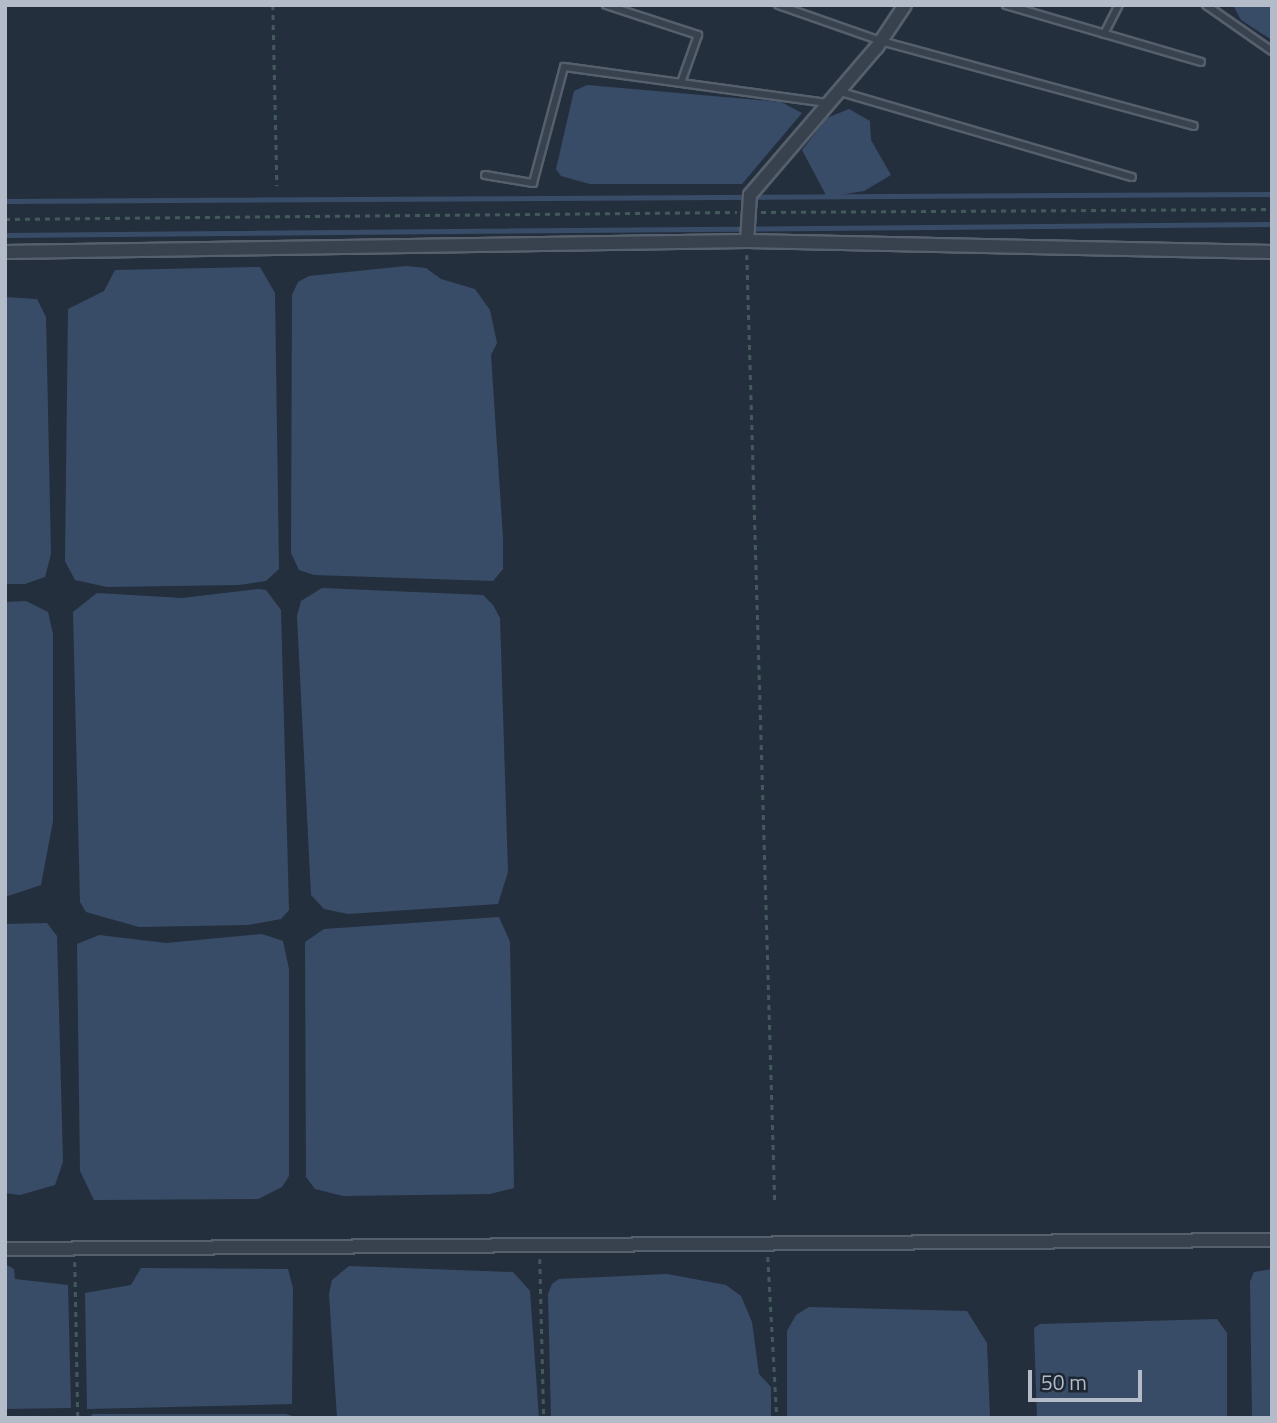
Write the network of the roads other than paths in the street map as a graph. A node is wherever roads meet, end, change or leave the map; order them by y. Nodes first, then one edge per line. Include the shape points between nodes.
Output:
1 (606, 5) edge
2 (778, 5) edge
3 (905, 5) edge
4 (1006, 5) edge
5 (1119, 5) edge
6 (1206, 5) edge
7 (1104, 34) junction
8 (881, 41) junction
9 (1272, 51) edge
10 (1201, 62) dead end
11 (682, 80) junction
12 (839, 91) junction
13 (828, 103) junction
14 (1194, 126) dead end
15 (485, 175) dead end
16 (1132, 177) dead end
17 (747, 238) junction
18 (5, 251) edge
19 (1272, 252) edge
20 (1272, 1240) edge
21 (5, 1249) edge

1 - 11 lane via 698,35
2 - 8 lane
3 - 8 street
4 - 7 lane
5 - 7 lane
6 - 9 lane
7 - 10 lane
8 - 12 street
8 - 14 lane
11 - 13 lane
11 - 15 lane via 564,67 533,183
12 - 13 street
12 - 16 lane
13 - 17 street via 749,208
17 - 18 street
17 - 19 street
20 - 21 street

